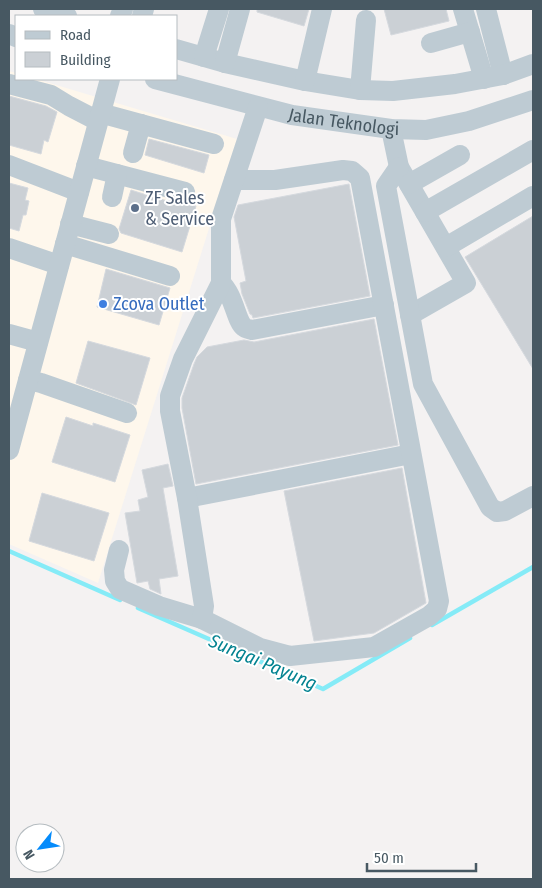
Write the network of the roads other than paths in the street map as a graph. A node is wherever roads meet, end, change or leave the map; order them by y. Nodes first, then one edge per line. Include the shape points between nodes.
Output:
1 (44, 9) edge
2 (219, 9) edge
3 (240, 9) edge
4 (322, 9) edge
5 (463, 9) edge
6 (486, 9) edge
7 (64, 15) edge
8 (366, 20) dead end
9 (470, 32) junction
10 (431, 43) dead end
11 (178, 50) edge
12 (204, 57) junction
13 (225, 63) junction
14 (533, 64) edge
15 (494, 77) junction
16 (110, 80) edge
17 (159, 80) edge
18 (305, 81) junction
19 (9, 84) edge
20 (360, 90) junction
21 (533, 100) edge
22 (258, 107) junction
23 (99, 117) junction
24 (141, 124) junction
25 (392, 129) junction
26 (214, 144) dead end
27 (533, 150) edge
28 (133, 152) dead end
29 (460, 155) dead end
30 (9, 165) edge
31 (86, 166) junction
32 (118, 174) junction
33 (404, 176) junction
34 (234, 180) junction
35 (79, 192) junction
36 (185, 192) dead end
37 (533, 196) edge
38 (112, 197) dead end
39 (425, 212) junction
40 (70, 224) junction
41 (109, 234) dead end
42 (65, 244) junction
43 (9, 248) edge
44 (446, 248) junction
45 (59, 265) junction
46 (170, 276) dead end
47 (221, 283) junction
48 (384, 306) junction
49 (410, 315) junction
50 (9, 334) edge
51 (38, 342) junction
52 (28, 380) junction
53 (14, 411) edge
54 (127, 413) dead end
55 (9, 450) edge
56 (411, 454) junction
57 (533, 496) edge
58 (187, 498) junction
59 (119, 550) dead end
60 (202, 619) junction

1 - 7 street
2 - 12 street
3 - 13 street
4 - 18 street
5 - 9 street
6 - 15 street
8 - 20 street
9 - 10 street
9 - 15 street
11 - 12 street, Jalan Teknologi
12 - 13 street, Jalan Teknologi
13 - 18 street, Jalan Teknologi
14 - 15 street, Jalan Teknologi
15 - 20 street, Jalan Teknologi via 393,91
16 - 23 street
17 - 22 street, Jalan Teknologi
18 - 20 street, Jalan Teknologi
19 - 23 street via 51,94 69,106
21 - 25 street, Jalan Teknologi via 470,121 426,130
22 - 25 street, Jalan Teknologi
22 - 34 street
23 - 24 street
23 - 31 street
24 - 26 street
24 - 28 street
25 - 33 street
27 - 39 street
29 - 33 street
30 - 35 street
31 - 32 street
31 - 35 street
32 - 36 street
32 - 38 street
33 - 39 street
33 - 49 street via 386,186
34 - 47 street via 221,219
34 - 48 street via 275,180 342,170 357,174 362,184
35 - 40 street
37 - 44 street
39 - 44 street
40 - 41 street
40 - 42 street
42 - 45 street
42 - 46 street
43 - 45 street
44 - 49 street via 466,283
45 - 51 street
47 - 48 street via 230,294 244,327 252,330
47 - 58 street via 183,359 170,396
48 - 56 street
49 - 57 street via 423,384 490,507 497,512 505,511
50 - 51 street
51 - 52 street
52 - 53 street
52 - 54 street
53 - 55 street
56 - 58 street
56 - 60 street via 439,601 437,609 429,616 374,647 290,656 260,648
58 - 60 street via 204,606
59 - 60 street via 114,570 120,589 159,606

